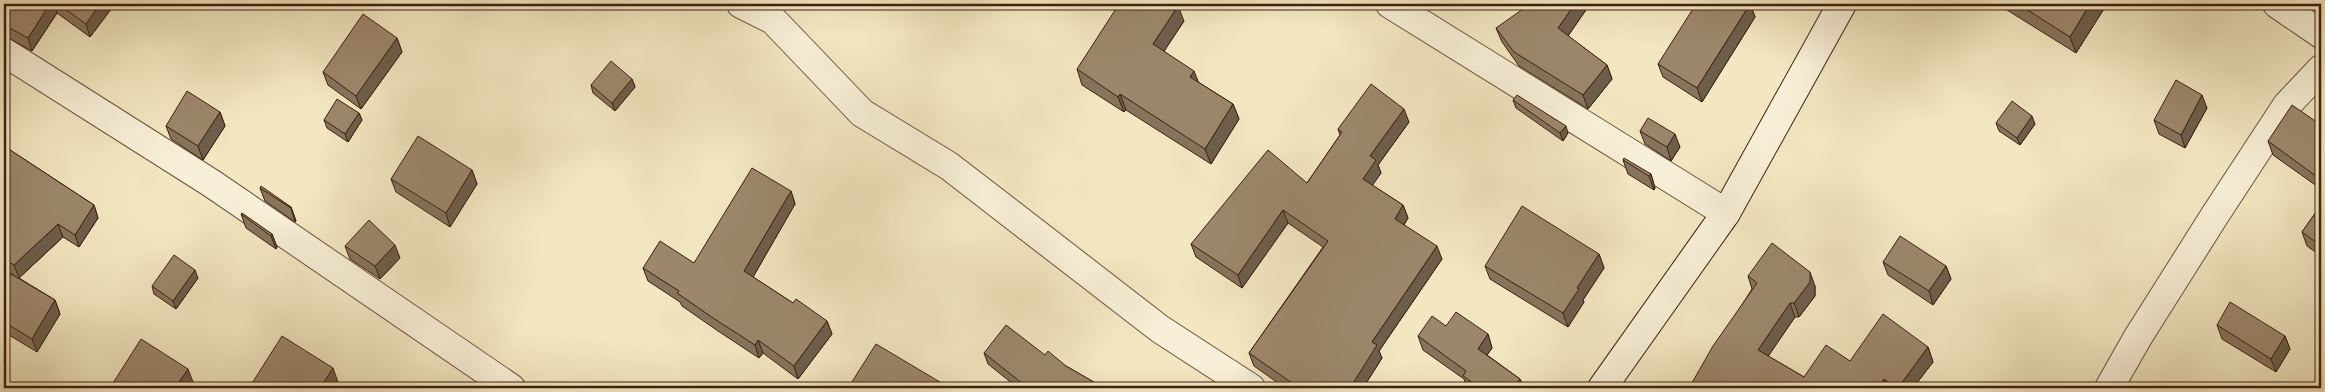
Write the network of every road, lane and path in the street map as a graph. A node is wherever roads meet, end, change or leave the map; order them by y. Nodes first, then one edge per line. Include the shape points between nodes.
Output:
1 (741, 4) edge
2 (1390, 4) edge
3 (1842, 4) edge
4 (2276, 4) edge
5 (2321, 34) edge
6 (4, 52) edge
7 (2321, 69) edge
8 (1726, 213) junction
9 (511, 388) edge
10 (1251, 388) edge
11 (1602, 388) edge
12 (2108, 388) edge

1 - 10 street via 773,20 862,114 950,166 1160,329
2 - 8 street
3 - 8 street
4 - 5 street
6 - 9 street via 211,183
7 - 12 street via 2288,105 2215,214
8 - 11 street

